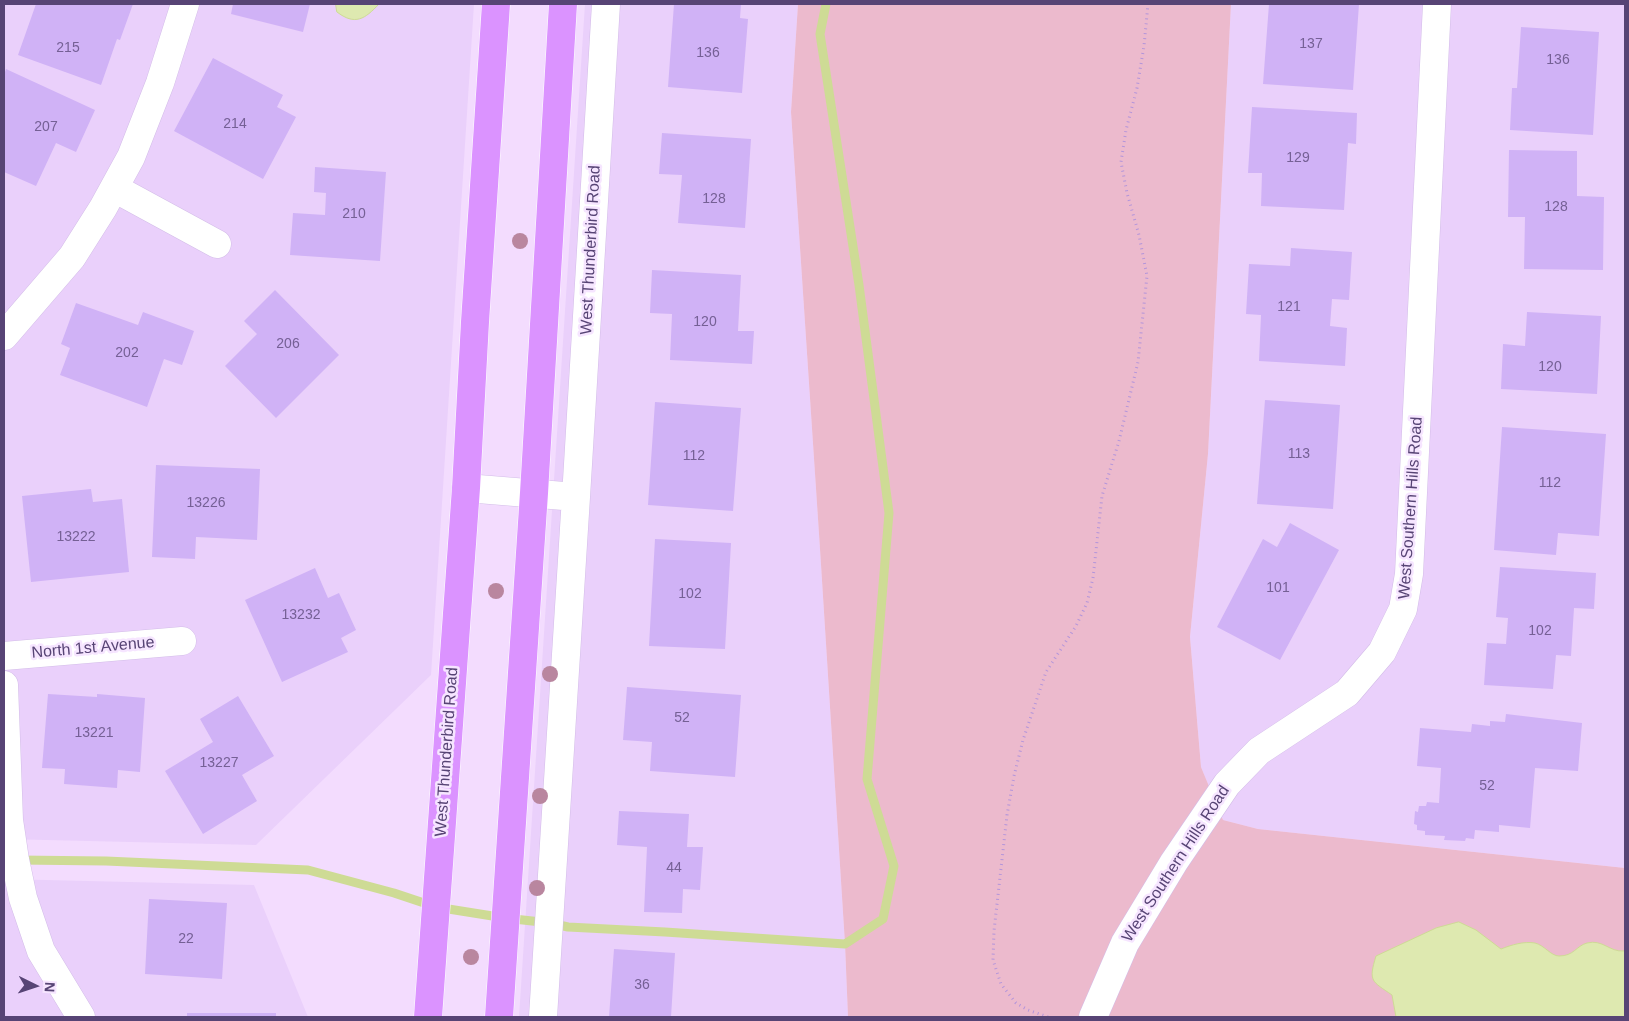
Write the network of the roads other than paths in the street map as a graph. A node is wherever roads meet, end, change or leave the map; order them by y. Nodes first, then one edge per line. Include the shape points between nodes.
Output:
1 (185, 4) edge
2 (496, 4) edge
3 (563, 4) edge
4 (606, 4) edge
5 (1437, 4) edge
6 (114, 188) junction
7 (217, 244) dead end
8 (4, 336) edge
9 (466, 488) junction
10 (534, 493) junction
11 (576, 497) junction
12 (182, 641) dead end
13 (4, 656) edge
14 (4, 685) edge
15 (81, 1017) edge
16 (428, 1017) edge
17 (499, 1017) edge
18 (543, 1017) edge
19 (1093, 1017) edge

1 - 6 street via 160,83 131,157
2 - 9 main road, West Thunderbird Road
3 - 10 main road
4 - 11 street, West Thunderbird Road
5 - 19 street, West Southern Hills Road via 1410,564 1403,610 1382,652 1347,693 1259,750 1227,784 1174,862 1125,944
6 - 7 street
6 - 8 street via 72,257
9 - 10 street
9 - 16 main road, West Thunderbird Road
10 - 11 street
10 - 17 main road
11 - 18 street, West Thunderbird Road
12 - 13 street, North 1st Avenue
14 - 15 street via 9,820 23,898 41,951

